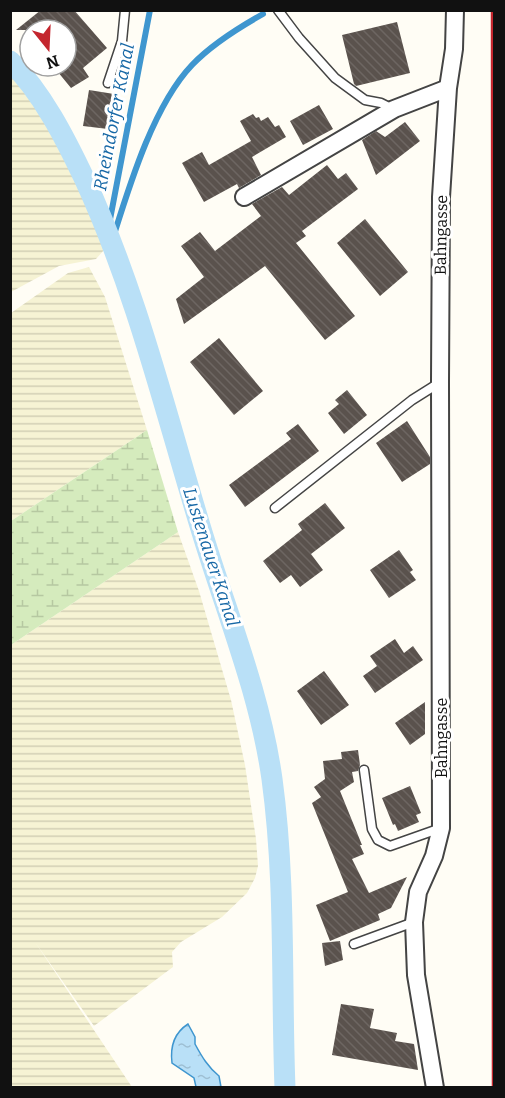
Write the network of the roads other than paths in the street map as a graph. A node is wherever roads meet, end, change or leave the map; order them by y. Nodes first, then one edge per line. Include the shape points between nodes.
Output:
1 (125, 10) edge
2 (278, 10) edge
3 (455, 10) edge
4 (108, 82) dead end
5 (448, 88) junction
6 (394, 109) junction
7 (244, 197) dead end
8 (440, 383) junction
9 (275, 508) dead end
10 (364, 770) dead end
11 (441, 828) junction
12 (414, 922) junction
13 (354, 944) dead end
14 (435, 1088) edge

1 - 4 lane via 122,41
2 - 6 lane via 335,78 365,100
3 - 5 street, Bahngasse
5 - 6 street
5 - 8 street, Bahngasse via 441,197
6 - 7 street
8 - 9 lane via 412,400
8 - 11 street, Bahngasse
10 - 11 lane via 372,829 378,840 390,846
11 - 12 street, Bahngasse via 418,892
12 - 13 lane
12 - 14 street, Bahngasse via 416,975

